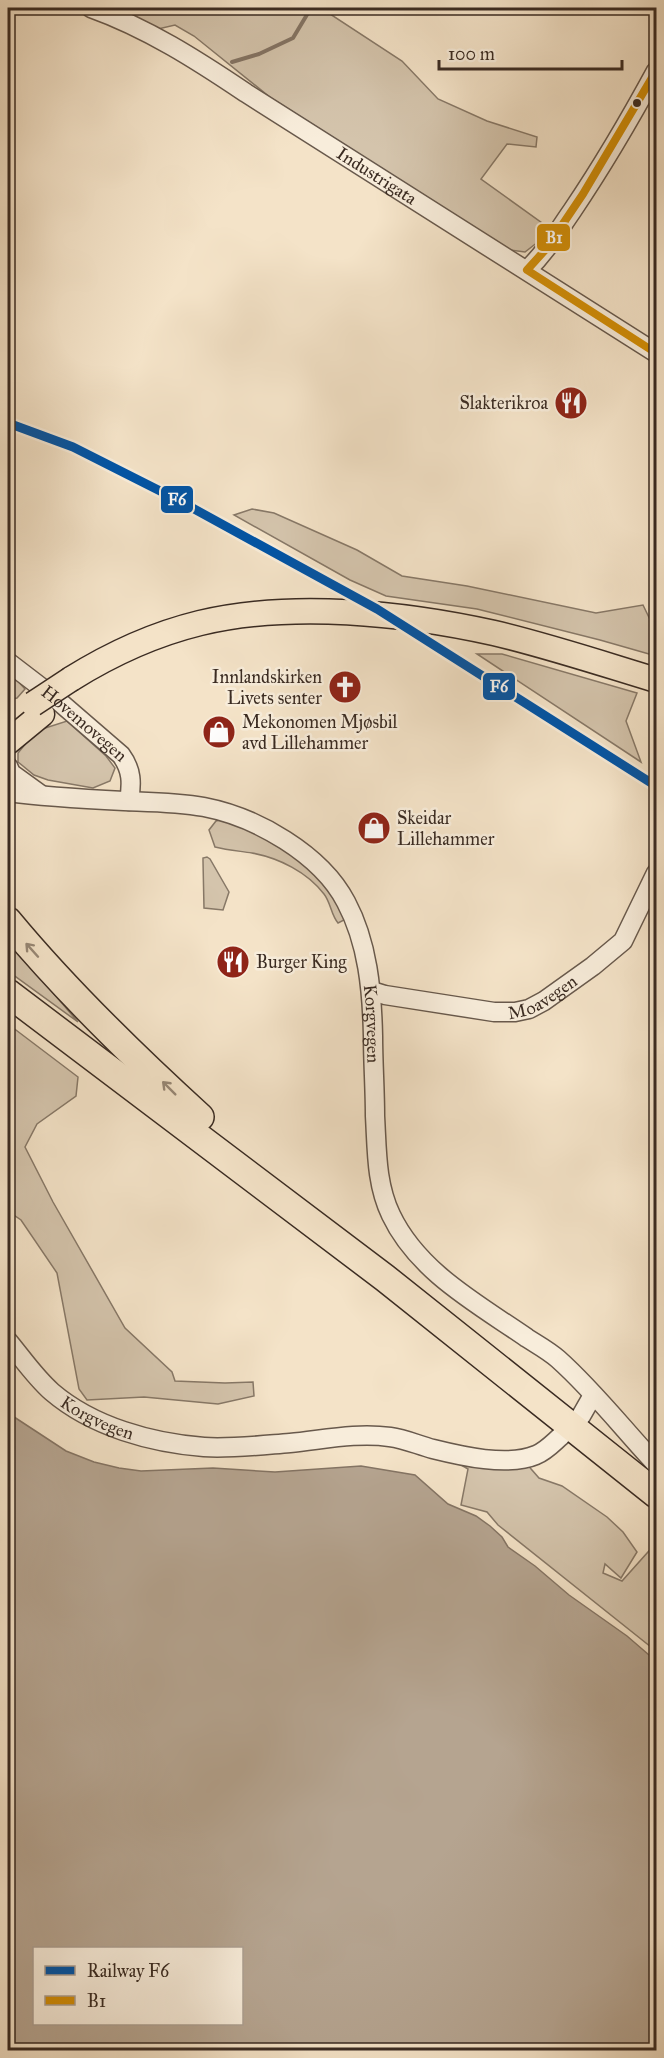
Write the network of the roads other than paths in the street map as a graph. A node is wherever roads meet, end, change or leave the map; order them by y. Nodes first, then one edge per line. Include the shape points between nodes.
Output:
1 (91, 8) edge
2 (657, 71) edge
3 (527, 270) junction
4 (657, 353) edge
5 (8, 662) edge
6 (657, 680) edge
7 (76, 683) junction
8 (657, 692) edge
9 (38, 709) junction
10 (8, 720) edge
11 (8, 742) edge
12 (8, 766) edge
13 (8, 792) edge
14 (40, 794) junction
15 (129, 801) junction
16 (657, 873) edge
17 (8, 921) edge
18 (372, 991) junction
19 (8, 993) edge
20 (419, 1304) junction
21 (8, 1341) edge
22 (593, 1395) junction
23 (581, 1416) dead end
24 (561, 1436) dead end
25 (657, 1464) edge
26 (657, 1494) edge

1 - 3 street, Industrigata via 193,57
2 - 3 street via 586,191
3 - 4 street, Industrigata
5 - 15 street, Hovemovegen via 121,755 131,775
6 - 7 main road via 495,634 424,620 334,612 253,615 194,625 135,645
7 - 8 main road via 197,635 244,626 334,623 422,631 493,644
7 - 9 main road
9 - 10 main road
9 - 11 main road
12 - 14 street
13 - 14 street, Korgvegen
14 - 15 street, Korgvegen
15 - 18 street, Korgvegen via 186,805 238,816 300,852 346,901
16 - 18 street, Moavegen via 623,941 529,1009 494,1012
20 -> 17 highway via 409,1288 386,1267 175,1094
18 - 22 street, Korgvegen via 377,1165 392,1217 418,1257 456,1289 556,1357
19 - 20 highway
20 - 26 highway
21 - 24 street, Korgvegen via 31,1371 73,1407 120,1430 159,1441 206,1448 388,1436 431,1449 515,1460 535,1456
22 - 23 street
22 - 25 street, Korgvegen

